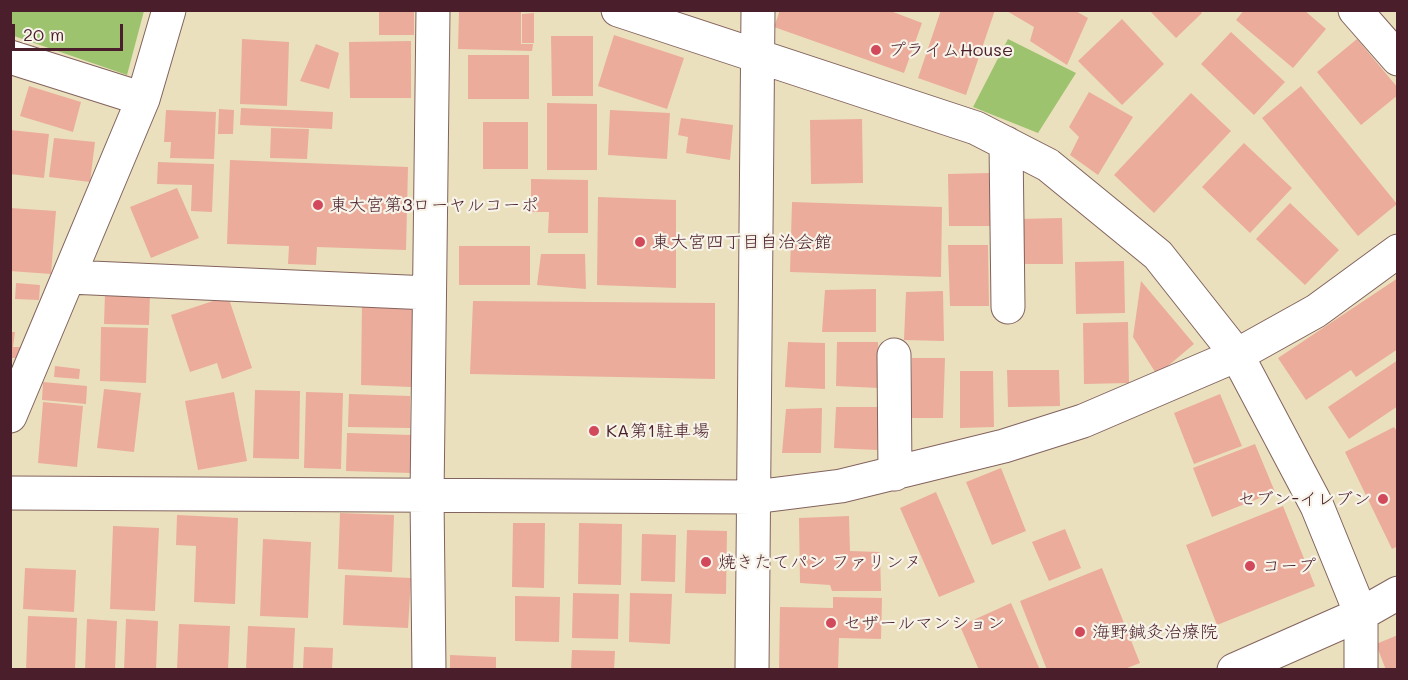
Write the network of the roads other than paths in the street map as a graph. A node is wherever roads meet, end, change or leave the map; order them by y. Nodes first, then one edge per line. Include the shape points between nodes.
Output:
1 (169, 10) edge
2 (433, 10) edge
3 (618, 10) edge
4 (758, 10) edge
5 (1355, 10) edge
6 (758, 55) junction
7 (10, 57) edge
8 (1398, 59) edge
9 (143, 99) junction
10 (1006, 143) junction
11 (1398, 251) edge
12 (69, 277) junction
13 (429, 292) junction
14 (1008, 307) dead end
15 (894, 355) dead end
16 (1237, 355) junction
17 (10, 416) edge
18 (895, 474) junction
19 (10, 493) edge
20 (427, 496) junction
21 (754, 497) junction
22 (1398, 593) edge
23 (1361, 614) junction
24 (429, 669) edge
25 (752, 669) edge
26 (1234, 669) edge
27 (1361, 669) edge

1 - 9 street
2 - 13 street
3 - 6 street
4 - 6 street
5 - 8 street
6 - 10 street via 976,128
6 - 21 street
7 - 9 street
9 - 12 street
10 - 14 street
10 - 16 street via 1048,165 1158,255
11 - 16 street via 1316,311
12 - 13 street
12 - 17 street
13 - 20 street
15 - 18 street
16 - 18 street via 1083,421
16 - 23 street via 1317,506
18 - 21 street via 841,486
19 - 20 street
20 - 21 street
20 - 24 street
21 - 25 street
22 - 23 street
23 - 26 street
23 - 27 street

